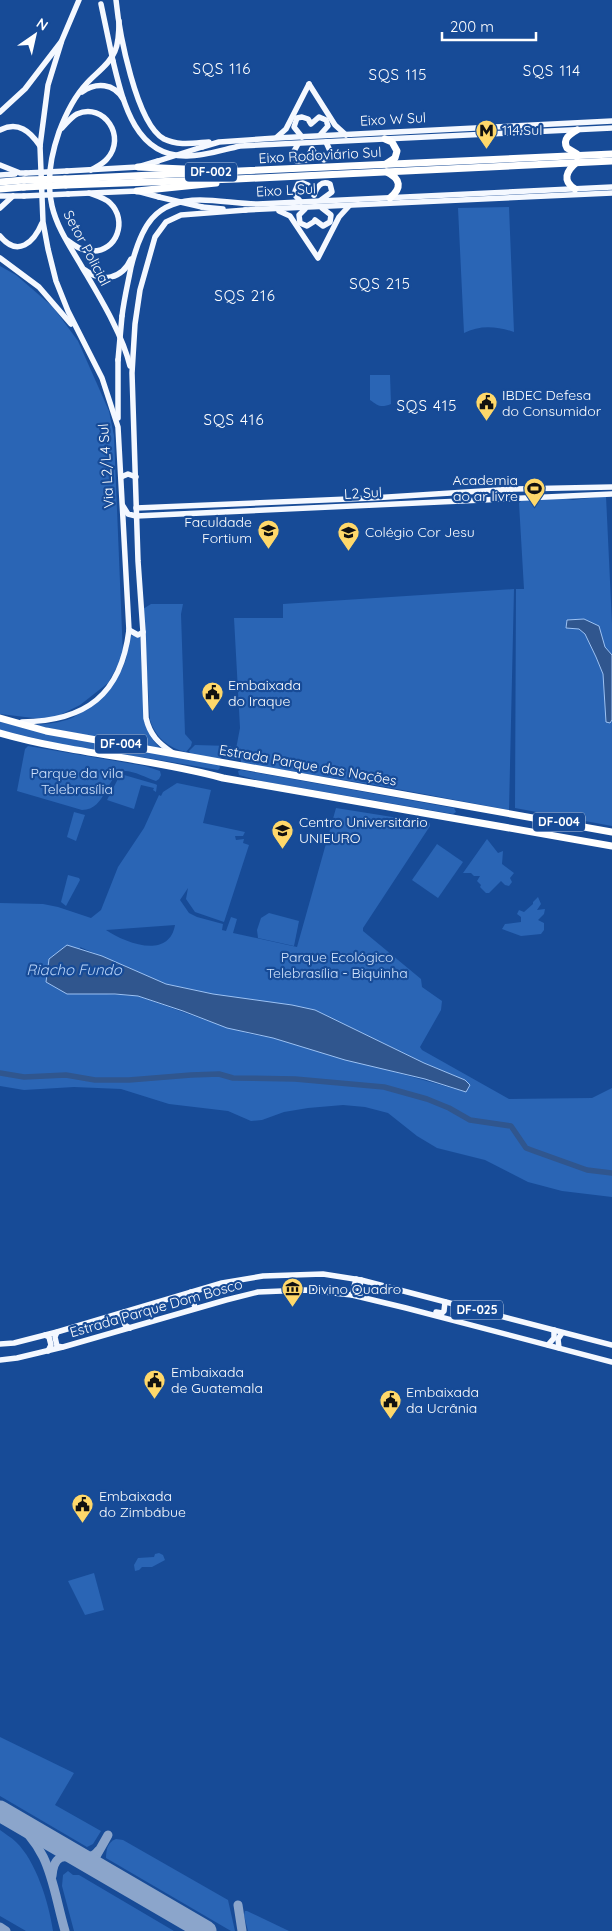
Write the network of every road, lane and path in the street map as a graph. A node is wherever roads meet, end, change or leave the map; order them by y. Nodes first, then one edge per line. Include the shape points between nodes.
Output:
1 (79, 0) edge
2 (116, 0) edge
3 (101, 2) edge
4 (119, 21) junction
5 (57, 51) junction
6 (72, 102) junction
7 (126, 106) junction
8 (0, 112) edge
9 (612, 122) edge
10 (612, 128) edge
11 (0, 130) edge
12 (60, 130) junction
13 (577, 130) junction
14 (346, 134) junction
15 (320, 135) junction
16 (302, 136) junction
17 (276, 138) junction
18 (385, 139) junction
19 (219, 142) junction
20 (326, 142) junction
21 (298, 144) junction
22 (40, 146) junction
23 (610, 157) edge
24 (578, 159) junction
25 (0, 165) edge
26 (138, 167) junction
27 (384, 168) junction
28 (91, 170) junction
29 (232, 171) junction
30 (0, 175) edge
31 (24, 178) junction
32 (66, 178) junction
33 (236, 179) junction
34 (0, 182) edge
35 (612, 187) edge
36 (0, 189) edge
37 (575, 189) junction
38 (137, 191) junction
39 (89, 193) junction
40 (612, 193) edge
41 (0, 196) edge
42 (12, 196) junction
43 (390, 198) junction
44 (301, 202) junction
45 (321, 204) junction
46 (349, 206) junction
47 (0, 208) edge
48 (306, 208) junction
49 (274, 209) junction
50 (246, 210) junction
51 (43, 222) junction
52 (0, 236) edge
53 (65, 238) junction
54 (136, 248) junction
55 (0, 258) edge
56 (83, 269) junction
57 (82, 338) junction
58 (132, 373) junction
59 (118, 427) junction
60 (121, 477) junction
61 (136, 477) junction
62 (612, 487) edge
63 (538, 488) junction
64 (454, 493) junction
65 (612, 494) edge
66 (538, 497) junction
67 (454, 501) junction
68 (274, 503) junction
69 (122, 504) junction
70 (193, 506) junction
71 (136, 508) junction
72 (275, 510) junction
73 (194, 513) junction
74 (136, 516) junction
75 (124, 540) junction
76 (137, 540) junction
77 (129, 630) junction
78 (143, 632) junction
79 (0, 718) edge
80 (13, 723) junction
81 (0, 733) edge
82 (175, 754) junction
83 (222, 763) junction
84 (244, 767) junction
85 (219, 777) junction
86 (238, 780) junction
87 (453, 804) junction
88 (469, 807) junction
89 (454, 818) junction
90 (469, 820) junction
91 (612, 832) edge
92 (612, 846) edge
93 (358, 1280) junction
94 (191, 1292) junction
95 (184, 1294) junction
96 (355, 1296) junction
97 (445, 1302) junction
98 (196, 1307) junction
99 (188, 1309) junction
100 (415, 1310) junction
101 (124, 1312) junction
102 (115, 1314) junction
103 (130, 1328) junction
104 (554, 1330) junction
105 (119, 1331) junction
106 (57, 1332) junction
107 (562, 1333) junction
108 (44, 1335) junction
109 (0, 1344) edge
110 (548, 1345) junction
111 (612, 1345) edge
112 (62, 1347) junction
113 (559, 1348) junction
114 (48, 1350) junction
115 (0, 1360) edge
116 (612, 1362) edge

1 - 5 main road, Via L2/L4 Sul
2 - 4 main road
3 - 7 main road, Eixo W Sul, bridge
4 - 6 main road via 115,52
4 - 19 main road via 137,92 154,131 164,139 178,143
5 - 8 main road via 25,89
5 - 22 main road, Via L2/L4 Sul via 48,85
6 - 7 main road via 86,89 101,84 117,92
6 - 12 main road, Setor Policial
7 - 21 main road, Eixo W Sul via 133,124 145,140 166,153 184,156 240,146
9 - 14 main road, Eixo W Sul
10 - 13 main road, Eixo W Sul
11 - 22 main road via 8,126 23,128
12 - 28 main road via 84,112 102,116 109,123 116,136 115,146 108,159
12 - 53 main road, Setor Policial via 50,165 50,200
13 - 18 main road, Eixo W Sul
13 - 24 highway via 566,138 565,146
14 - 15 main road, Eixo W Sul
14 - 17 main road via 335,125 309,84 286,129
15 - 16 main road, Eixo W Sul
15 - 16 main road via 328,126 326,120 319,117 311,124 302,117 297,118 294,127
16 - 17 main road, Eixo W Sul
17 - 19 main road, Eixo W Sul
18 - 20 main road, Eixo W Sul
18 - 27 highway via 392,142 397,151 395,158
19 - 26 main road, Eixo W Sul, bridge
20 - 21 main road, Eixo W Sul
20 - 21 main road via 331,153 324,160 318,158 312,149 304,161 296,160 293,153
22 - 51 main road, Via L2/L4 Sul
23 - 24 highway, Eixo Rodoviário Sul / DF-002
24 - 27 highway, Eixo Rodoviário Sul / DF-002
24 - 37 highway via 568,170 566,178
25 - 31 main road
26 - 28 main road, Eixo W Sul
26 - 29 highway
27 - 29 highway, Eixo Rodoviário Sul / DF-002
27 - 33 highway, Eixo Rodoviário Sul / DF-002
27 - 43 highway via 398,182 397,191
28 - 32 main road, Eixo W Sul
29 - 32 highway, Eixo Rodoviário Sul / DF-002
30 - 31 main road, Eixo W Sul
31 - 32 highway, Eixo Rodoviário Sul / DF-002, bridge
31 - 32 main road, Eixo W Sul, bridge
31 - 34 highway, Eixo Rodoviário Sul / DF-002
31 - 36 highway, Eixo Rodoviário Sul / DF-002
32 - 33 highway, Eixo Rodoviário Sul / DF-002
33 - 38 highway
35 - 37 main road, Eixo L Sul
37 - 43 main road, Eixo L Sul
38 - 39 main road, Eixo L Sul
38 - 50 main road, Eixo L Sul, bridge via 202,207
39 - 42 main road, bridge
39 - 53 main road via 105,199 116,210 120,226 118,232 100,251 90,252
40 - 46 main road, Eixo L Sul
41 - 42 main road
42 - 47 main road
43 - 45 main road, Eixo L Sul
44 - 45 main road, Eixo L Sul
44 - 45 main road via 294,194 298,184 308,185 314,195 320,184 326,182 332,192
44 - 54 main road, Eixo L Sul via 258,204 201,200 174,204 151,217
45 - 46 main road, Eixo L Sul
45 - 48 main road, Eixo L Sul
45 - 48 main road via 330,215 330,222 323,226 315,220 307,226 300,223 299,215
46 - 49 main road via 339,217 318,258 290,216
48 - 49 main road, Eixo L Sul
49 - 50 main road, Eixo L Sul
50 - 58 main road, Via L2/L4 Sul via 181,215 160,229 150,251 140,290
51 - 52 main road via 27,245 9,244
51 - 57 main road, Via L2/L4 Sul via 56,281
53 - 56 main road, Setor Policial
54 - 56 main road via 125,269 113,277 96,277
54 - 59 main road, Eixo L Sul, bridge via 122,316
55 - 57 main road via 39,287 60,308
56 - 58 main road, Setor Policial via 123,346
57 - 59 main road, Via L2/L4 Sul via 102,378
58 - 61 main road, Via L2/L4 Sul
59 - 60 main road, Via L2/L4 Sul
60 - 61 main road via 128,474
60 - 69 main road, Via L2/L4 Sul
61 - 71 main road, Via L2/L4 Sul
62 - 63 main road, L2 Sul
63 - 64 main road, L2 Sul
63 - 66 main road
64 - 67 main road
64 - 68 main road, L2 Sul
65 - 66 main road, L2 Sul
66 - 67 main road, L2 Sul
67 - 72 main road, L2 Sul
68 - 70 main road, L2 Sul
68 - 72 main road
69 - 74 main road via 128,514
69 - 75 main road, Via L2/L4 Sul
70 - 71 main road, L2 Sul
70 - 73 main road
71 - 74 main road, Via L2/L4 Sul
72 - 73 main road, L2 Sul
73 - 74 main road, L2 Sul
74 - 76 main road, Via L2/L4 Sul
75 - 76 main road via 132,545
75 - 77 main road, Via L2/L4 Sul
76 - 78 main road, Via L2/L4 Sul
77 - 78 main road via 138,635
77 - 80 main road, Via L2/L4 Sul via 126,653 118,673 97,700 83,710 54,721
78 - 82 main road, Via L2/L4 Sul via 149,731
79 - 80 highway, Estrada Parque das Nações / DF-004
80 - 82 highway, Estrada Parque das Nações / DF-004
81 - 85 highway, Estrada Parque das Nações / DF-004
82 - 83 highway, Estrada Parque das Nações / DF-004
83 - 84 highway, Estrada Parque das Nações / DF-004
83 - 85 highway via 225,769
84 - 86 highway via 237,769
84 - 87 highway, Estrada Parque das Nações / DF-004
85 - 86 highway, Estrada Parque das Nações / DF-004
86 - 89 highway, Estrada Parque das Nações / DF-004
87 - 88 highway, Estrada Parque das Nações / DF-004
87 - 89 highway via 459,810
88 - 90 highway via 464,814
88 - 91 highway, Estrada Parque das Nações / DF-004
89 - 90 highway, Estrada Parque das Nações / DF-004
90 - 92 highway, Estrada Parque das Nações / DF-004
93 - 94 main road, Estrada Parque Dom Bosco / DF-025 via 323,1274 275,1274
93 - 96 main road
93 - 97 main road, Estrada Parque Dom Bosco / DF-025
94 - 95 main road, Estrada Parque Dom Bosco / DF-025
94 - 98 main road
95 - 99 main road via 188,1297
95 - 101 main road, Estrada Parque Dom Bosco / DF-025
96 - 98 main road, Estrada Parque Dom Bosco / DF-025 via 322,1291 271,1291
96 - 100 main road, Estrada Parque Dom Bosco / DF-025
97 - 100 main road via 442,1313 420,1308
97 - 104 main road, Estrada Parque Dom Bosco / DF-025
98 - 99 main road, Estrada Parque Dom Bosco / DF-025
99 - 103 main road, Estrada Parque Dom Bosco / DF-025
100 - 110 main road, Estrada Parque Dom Bosco / DF-025
101 - 102 main road, Estrada Parque Dom Bosco / DF-025
101 - 103 main road via 125,1325
102 - 105 main road via 121,1326
102 - 106 main road, Estrada Parque Dom Bosco / DF-025
103 - 105 main road, Estrada Parque Dom Bosco / DF-025
104 - 107 main road, Estrada Parque Dom Bosco / DF-025
104 - 110 main road via 554,1338
105 - 112 main road, Estrada Parque Dom Bosco / DF-025
106 - 108 main road, Estrada Parque Dom Bosco / DF-025
106 - 112 main road via 57,1346
107 - 111 main road, Estrada Parque Dom Bosco / DF-025
107 - 113 main road via 558,1340
108 - 109 main road, Estrada Parque Dom Bosco / DF-025
108 - 114 main road via 49,1337 51,1345
110 - 113 main road, Estrada Parque Dom Bosco / DF-025
112 - 114 main road, Estrada Parque Dom Bosco / DF-025
113 - 116 main road, Estrada Parque Dom Bosco / DF-025
114 - 115 main road, Estrada Parque Dom Bosco / DF-025

